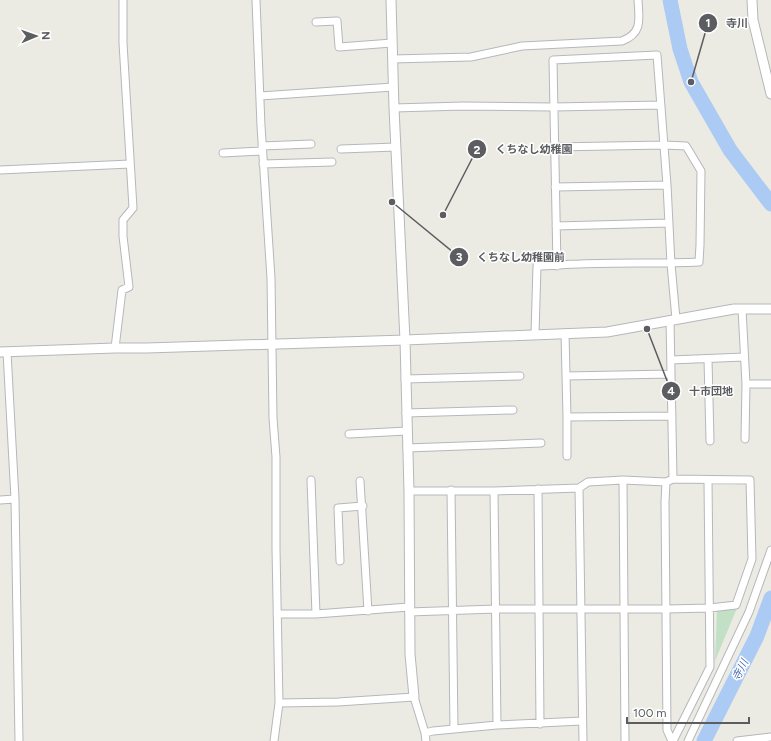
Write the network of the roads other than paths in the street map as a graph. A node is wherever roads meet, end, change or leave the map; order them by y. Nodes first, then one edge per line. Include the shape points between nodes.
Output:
1 (123, 0) edge
2 (256, 0) edge
3 (391, 0) edge
4 (638, 0) edge
5 (752, 0) edge
6 (316, 22) dead end
7 (392, 43) junction
8 (393, 59) junction
9 (393, 87) junction
10 (771, 94) edge
11 (260, 96) junction
12 (661, 105) junction
13 (553, 107) junction
14 (394, 108) junction
15 (311, 144) dead end
16 (665, 145) junction
17 (396, 147) junction
18 (262, 148) junction
19 (554, 148) junction
20 (341, 149) dead end
21 (223, 153) dead end
22 (332, 162) dead end
23 (130, 164) junction
24 (263, 164) junction
25 (0, 170) edge
26 (667, 185) junction
27 (556, 187) junction
28 (669, 224) junction
29 (556, 226) junction
30 (671, 264) junction
31 (557, 266) junction
32 (771, 308) edge
33 (742, 309) junction
34 (673, 320) junction
35 (565, 333) junction
36 (535, 334) junction
37 (405, 340) junction
38 (272, 344) junction
39 (115, 348) junction
40 (3, 352) edge
41 (744, 357) junction
42 (708, 359) junction
43 (671, 360) junction
44 (671, 374) junction
45 (520, 376) dead end
46 (566, 376) junction
47 (405, 379) junction
48 (746, 384) junction
49 (771, 384) edge
50 (513, 410) dead end
51 (406, 413) junction
52 (672, 416) junction
53 (567, 417) junction
54 (406, 431) junction
55 (349, 434) dead end
56 (745, 439) dead end
57 (710, 441) dead end
58 (541, 443) dead end
59 (407, 448) junction
60 (567, 456) dead end
61 (673, 479) junction
62 (311, 480) dead end
63 (623, 480) junction
64 (360, 481) dead end
65 (708, 481) junction
66 (666, 482) junction
67 (579, 488) junction
68 (538, 489) junction
69 (450, 490) junction
70 (409, 491) junction
71 (494, 491) junction
72 (15, 499) junction
73 (0, 500) edge
74 (363, 506) junction
75 (771, 550) edge
76 (340, 561) dead end
77 (710, 608) junction
78 (496, 609) junction
79 (667, 609) junction
80 (409, 610) junction
81 (538, 610) junction
82 (582, 610) junction
83 (624, 610) junction
84 (368, 611) junction
85 (453, 611) junction
86 (277, 614) junction
87 (316, 614) junction
88 (414, 697) junction
89 (279, 703) junction
90 (582, 721) junction
91 (540, 724) junction
92 (497, 725) junction
93 (454, 729) junction
94 (425, 733) junction
95 (771, 737) edge
96 (19, 741) edge
97 (274, 741) edge
98 (426, 741) edge
99 (583, 741) edge
100 (625, 741) edge
101 (672, 741) edge
102 (688, 741) edge
103 (737, 741) edge

1 - 23 street
2 - 11 street
3 - 7 street
4 - 8 street via 639,26 630,37 622,41 522,46 471,57
5 - 10 street via 753,20
6 - 7 street via 337,21 339,46
7 - 8 street
8 - 9 street
9 - 11 street
9 - 14 street
11 - 18 street
12 - 13 street
12 - 13 street via 657,54 552,60
12 - 16 street
13 - 14 street
13 - 19 street
14 - 17 street
15 - 18 street
16 - 19 street
16 - 26 street
16 - 30 street via 686,146 701,171 699,262
17 - 20 street
17 - 37 street
18 - 21 street
18 - 24 street
19 - 27 street
22 - 24 street
23 - 25 street
23 - 39 street via 133,208 123,220 129,288 122,290
24 - 38 street via 271,278
26 - 27 street
26 - 28 street
27 - 29 street
28 - 29 street
28 - 30 street
29 - 31 street
30 - 31 street
30 - 34 street
31 - 36 street via 537,266
32 - 33 street
33 - 34 street
33 - 41 street
34 - 35 street via 607,332
34 - 43 street
35 - 36 street
35 - 46 street
36 - 37 street
37 - 38 street
37 - 47 street
38 - 39 street
38 - 86 street
39 - 40 street
40 - 72 street
41 - 42 street
41 - 48 street
42 - 43 street
42 - 57 street
43 - 44 street
44 - 46 street
44 - 52 street
45 - 47 street
46 - 53 street
47 - 51 street
48 - 49 street
48 - 56 street
50 - 51 street
51 - 54 street
52 - 53 street
52 - 61 street
53 - 60 street
54 - 55 street
54 - 59 street
58 - 59 street
59 - 70 street
61 - 65 street
61 - 66 street
62 - 87 street
63 - 66 street
63 - 67 street via 588,482
63 - 83 street
64 - 74 street
65 - 77 street
65 - 77 street via 750,480 752,551 736,605
66 - 79 street
67 - 68 street
67 - 82 street
68 - 71 street
68 - 81 street
69 - 70 street
69 - 71 street
69 - 85 street
70 - 80 street
71 - 78 street
72 - 73 street
72 - 96 street
74 - 76 street via 338,508
74 - 84 street
75 - 102 street via 749,612
77 - 79 street
77 - 101 street via 710,667
78 - 81 street
78 - 85 street
78 - 92 street
79 - 83 street
79 - 101 street via 667,730
80 - 84 street
80 - 85 street
80 - 88 street
81 - 82 street
81 - 91 street
82 - 83 street
82 - 90 street
83 - 100 street
84 - 87 street
85 - 93 street
86 - 87 street
86 - 89 street
88 - 89 street
88 - 94 street
89 - 97 street
90 - 91 street
90 - 99 street
91 - 92 street
92 - 93 street
93 - 94 street
94 - 98 street
95 - 103 street

